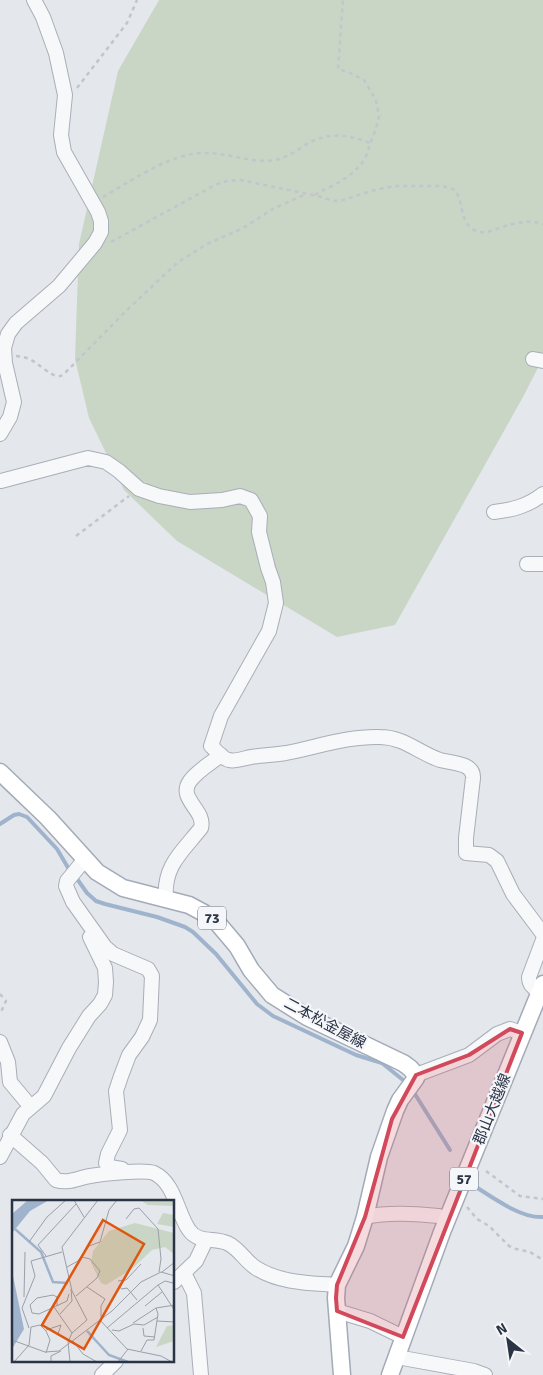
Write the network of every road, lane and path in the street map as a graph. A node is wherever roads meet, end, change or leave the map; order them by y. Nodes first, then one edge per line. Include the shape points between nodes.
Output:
1 (34, 0) edge
2 (137, 0) edge
3 (343, 0) edge
4 (65, 99) junction
5 (370, 143) junction
6 (306, 194) junction
7 (316, 195) junction
8 (94, 203) junction
9 (543, 224) edge
10 (90, 249) junction
11 (4, 356) junction
12 (0, 434) edge
13 (0, 480) edge
14 (139, 489) junction
15 (0, 492) edge
16 (543, 494) edge
17 (494, 512) dead end
18 (76, 536) dead end
19 (528, 564) dead end
20 (543, 564) edge
21 (221, 755) junction
22 (0, 772) edge
23 (85, 860) junction
24 (166, 899) junction
25 (87, 922) junction
26 (543, 934) edge
27 (543, 940) edge
28 (0, 994) edge
29 (540, 995) edge
30 (0, 1014) edge
31 (522, 1033) junction
32 (0, 1042) edge
33 (416, 1076) junction
34 (30, 1106) junction
35 (10, 1135) junction
36 (0, 1157) edge
37 (486, 1170) dead end
38 (126, 1173) junction
39 (456, 1199) junction
40 (543, 1199) edge
41 (175, 1200) edge
42 (175, 1201) edge
43 (439, 1216) dead end
44 (365, 1217) junction
45 (206, 1240) junction
46 (543, 1260) edge
47 (179, 1277) edge
48 (337, 1285) junction
49 (338, 1311) junction
50 (403, 1337) junction
51 (397, 1356) junction
52 (115, 1362) edge
53 (102, 1375) edge
54 (202, 1375) edge
55 (342, 1375) edge
56 (390, 1375) edge
57 (485, 1375) edge

1 - 4 street via 56,53
2 - 4 path via 127,23 71,96
3 - 5 path via 338,69 360,77 374,95 379,115
4 - 8 street via 61,121 64,152
5 - 7 path via 365,159 354,172
5 - 8 path via 344,135 324,136 286,156 267,161 204,153 184,155 126,183
6 - 7 path
6 - 10 path via 240,180 224,182 128,233
6 - 11 path via 205,245 177,263 63,375 55,375 29,358
7 - 9 path via 333,201 387,187 442,186 455,190 464,218 477,231 489,232 527,222
8 - 10 street via 101,221 101,232
10 - 11 street via 53,292 12,327
11 - 12 street via 14,402
13 - 14 street via 88,458 106,462
13 - 15 street
14 - 18 path
14 - 21 street via 190,502 240,496 251,500 260,516 259,532 274,582 276,603 269,631 215,732 211,746
16 - 17 street via 524,506
19 - 20 street
21 - 24 street via 190,781 187,788 190,802 202,822 201,828 177,856 167,874
21 - 26 street via 236,761 382,736 404,741 439,759 469,767 474,773 466,853 489,855 497,861 513,894
22 - 23 main road, 二本松金屋線 / 73 via 48,818
23 - 24 main road, 二本松金屋線 / 73 via 112,882 129,890
23 - 25 street via 68,878 66,886
24 - 33 main road, 二本松金屋線 / 73 via 188,904 215,920 272,995 307,1018 404,1063
25 - 34 street via 86,929 104,968 105,995 89,1016 42,1099
25 - 38 street via 112,954 148,969 152,976 150,1020 129,1055 116,1092 120,1130 106,1161 110,1167 122,1168
27 - 29 street via 529,977 531,986
28 - 30 path via 6,1001
29 - 31 main road, 郡山大越線 / 57
31 - 33 street via 510,1029 497,1034 469,1055
31 - 39 main road, 郡山大越線 / 57
32 - 34 street via 8,1062 10,1082
33 - 44 main road via 392,1119
34 - 35 street
35 - 36 street
35 - 38 street via 60,1181
37 - 40 path via 520,1196
38 - 41 street via 148,1171 161,1177
39 - 46 path via 509,1246
39 - 50 main road, 郡山大越線 / 57
42 - 45 street via 189,1231
43 - 44 street via 406,1213
44 - 48 main road via 356,1246
45 - 47 street via 200,1256
45 - 48 street via 227,1243 247,1262 277,1278
47 - 54 street via 194,1293
48 - 49 main road
49 - 50 street via 364,1318
49 - 55 main road
50 - 51 main road, 郡山大越線 / 57
51 - 56 main road, 郡山大越線 / 57
51 - 57 street
52 - 53 street

